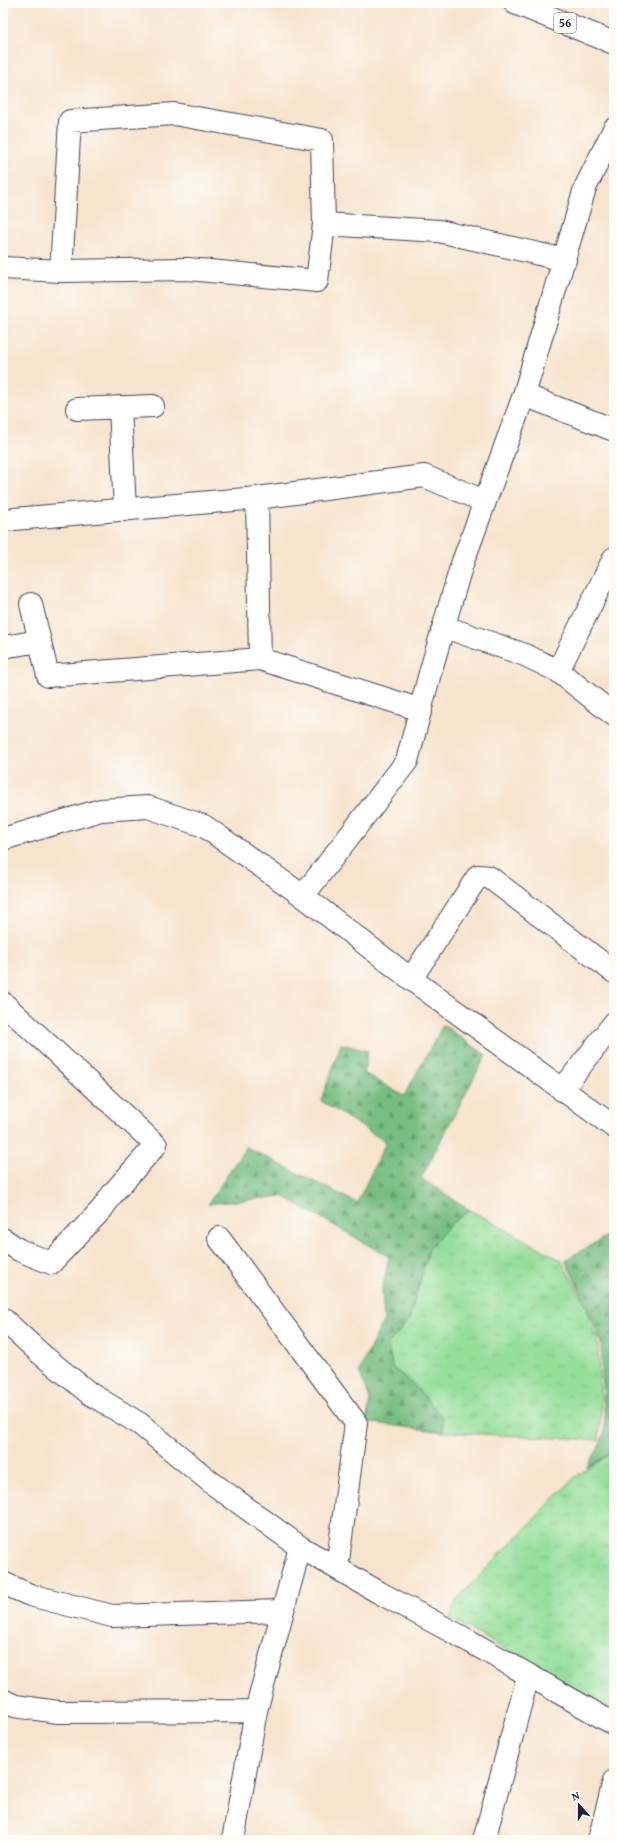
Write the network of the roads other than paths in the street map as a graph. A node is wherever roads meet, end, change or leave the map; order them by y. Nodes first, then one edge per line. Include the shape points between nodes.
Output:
1 (515, 3) edge
2 (614, 43) edge
3 (614, 129) edge
4 (324, 224) junction
5 (565, 260) junction
6 (3, 268) edge
7 (61, 271) junction
8 (524, 395) junction
9 (153, 406) dead end
10 (120, 407) junction
11 (77, 409) dead end
12 (614, 430) edge
13 (257, 498) junction
14 (484, 501) junction
15 (126, 510) junction
16 (3, 520) edge
17 (614, 558) edge
18 (31, 604) dead end
19 (445, 627) junction
20 (40, 641) junction
21 (3, 647) edge
22 (260, 659) junction
23 (558, 671) junction
24 (421, 710) junction
25 (614, 715) edge
26 (3, 839) edge
27 (303, 896) junction
28 (614, 972) edge
29 (411, 979) junction
30 (3, 1004) edge
31 (614, 1023) edge
32 (562, 1090) junction
33 (614, 1127) edge
34 (219, 1238) dead end
35 (3, 1239) edge
36 (3, 1319) edge
37 (300, 1547) junction
38 (337, 1568) junction
39 (3, 1583) edge
40 (282, 1611) junction
41 (528, 1676) junction
42 (3, 1700) edge
43 (256, 1710) junction
44 (614, 1724) edge
45 (614, 1781) edge
46 (233, 1840) edge
47 (484, 1840) edge
48 (599, 1840) edge

1 - 2 street, 56
3 - 5 street via 586,188
4 - 5 street via 439,231
4 - 7 street via 317,281 188,268
4 - 7 street via 322,140 174,114 70,121
5 - 8 street
6 - 7 street
8 - 12 street
8 - 14 street
9 - 10 street
10 - 11 street
10 - 15 street
13 - 14 street via 424,476
13 - 15 street
13 - 22 street
14 - 19 street
15 - 16 street
17 - 23 street
18 - 20 street
19 - 23 street via 525,655
19 - 24 street
20 - 21 street
20 - 22 street via 48,676
22 - 24 street
23 - 25 street
24 - 27 street via 407,761
26 - 27 street via 101,810 148,807 204,826
27 - 29 street
28 - 29 street via 489,877 478,876
29 - 32 street
30 - 35 street via 156,1146 51,1263 19,1250
31 - 32 street
32 - 33 street
34 - 38 street via 356,1422
36 - 37 street via 89,1393 140,1424 212,1483
37 - 38 street
37 - 40 street
38 - 41 street
39 - 40 street via 30,1595 112,1616
40 - 43 street
41 - 44 street
41 - 47 street
42 - 43 street via 15,1706 58,1712
43 - 46 street
45 - 48 street

